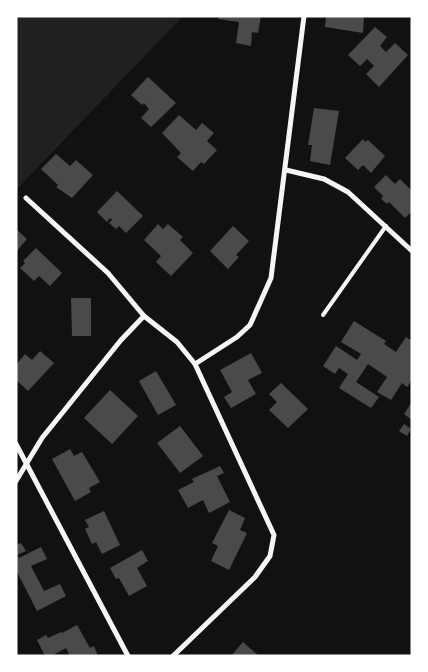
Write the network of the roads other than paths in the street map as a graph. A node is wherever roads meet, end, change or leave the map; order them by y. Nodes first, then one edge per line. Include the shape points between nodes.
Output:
1 (304, 16) edge
2 (286, 170) junction
3 (26, 198) dead end
4 (386, 226) junction
5 (412, 251) edge
6 (323, 315) dead end
7 (144, 316) junction
8 (195, 364) junction
9 (16, 444) edge
10 (26, 464) junction
11 (16, 481) edge
12 (128, 656) edge
13 (173, 656) edge

1 - 2 street
2 - 4 street via 324,179 348,192
2 - 8 street via 271,278 260,304 250,325
3 - 7 street via 108,273
4 - 5 street
4 - 6 lane
7 - 8 street via 177,342
7 - 10 street via 42,438
8 - 13 street via 274,535 270,556 255,577
9 - 10 street
10 - 11 street
10 - 12 street

